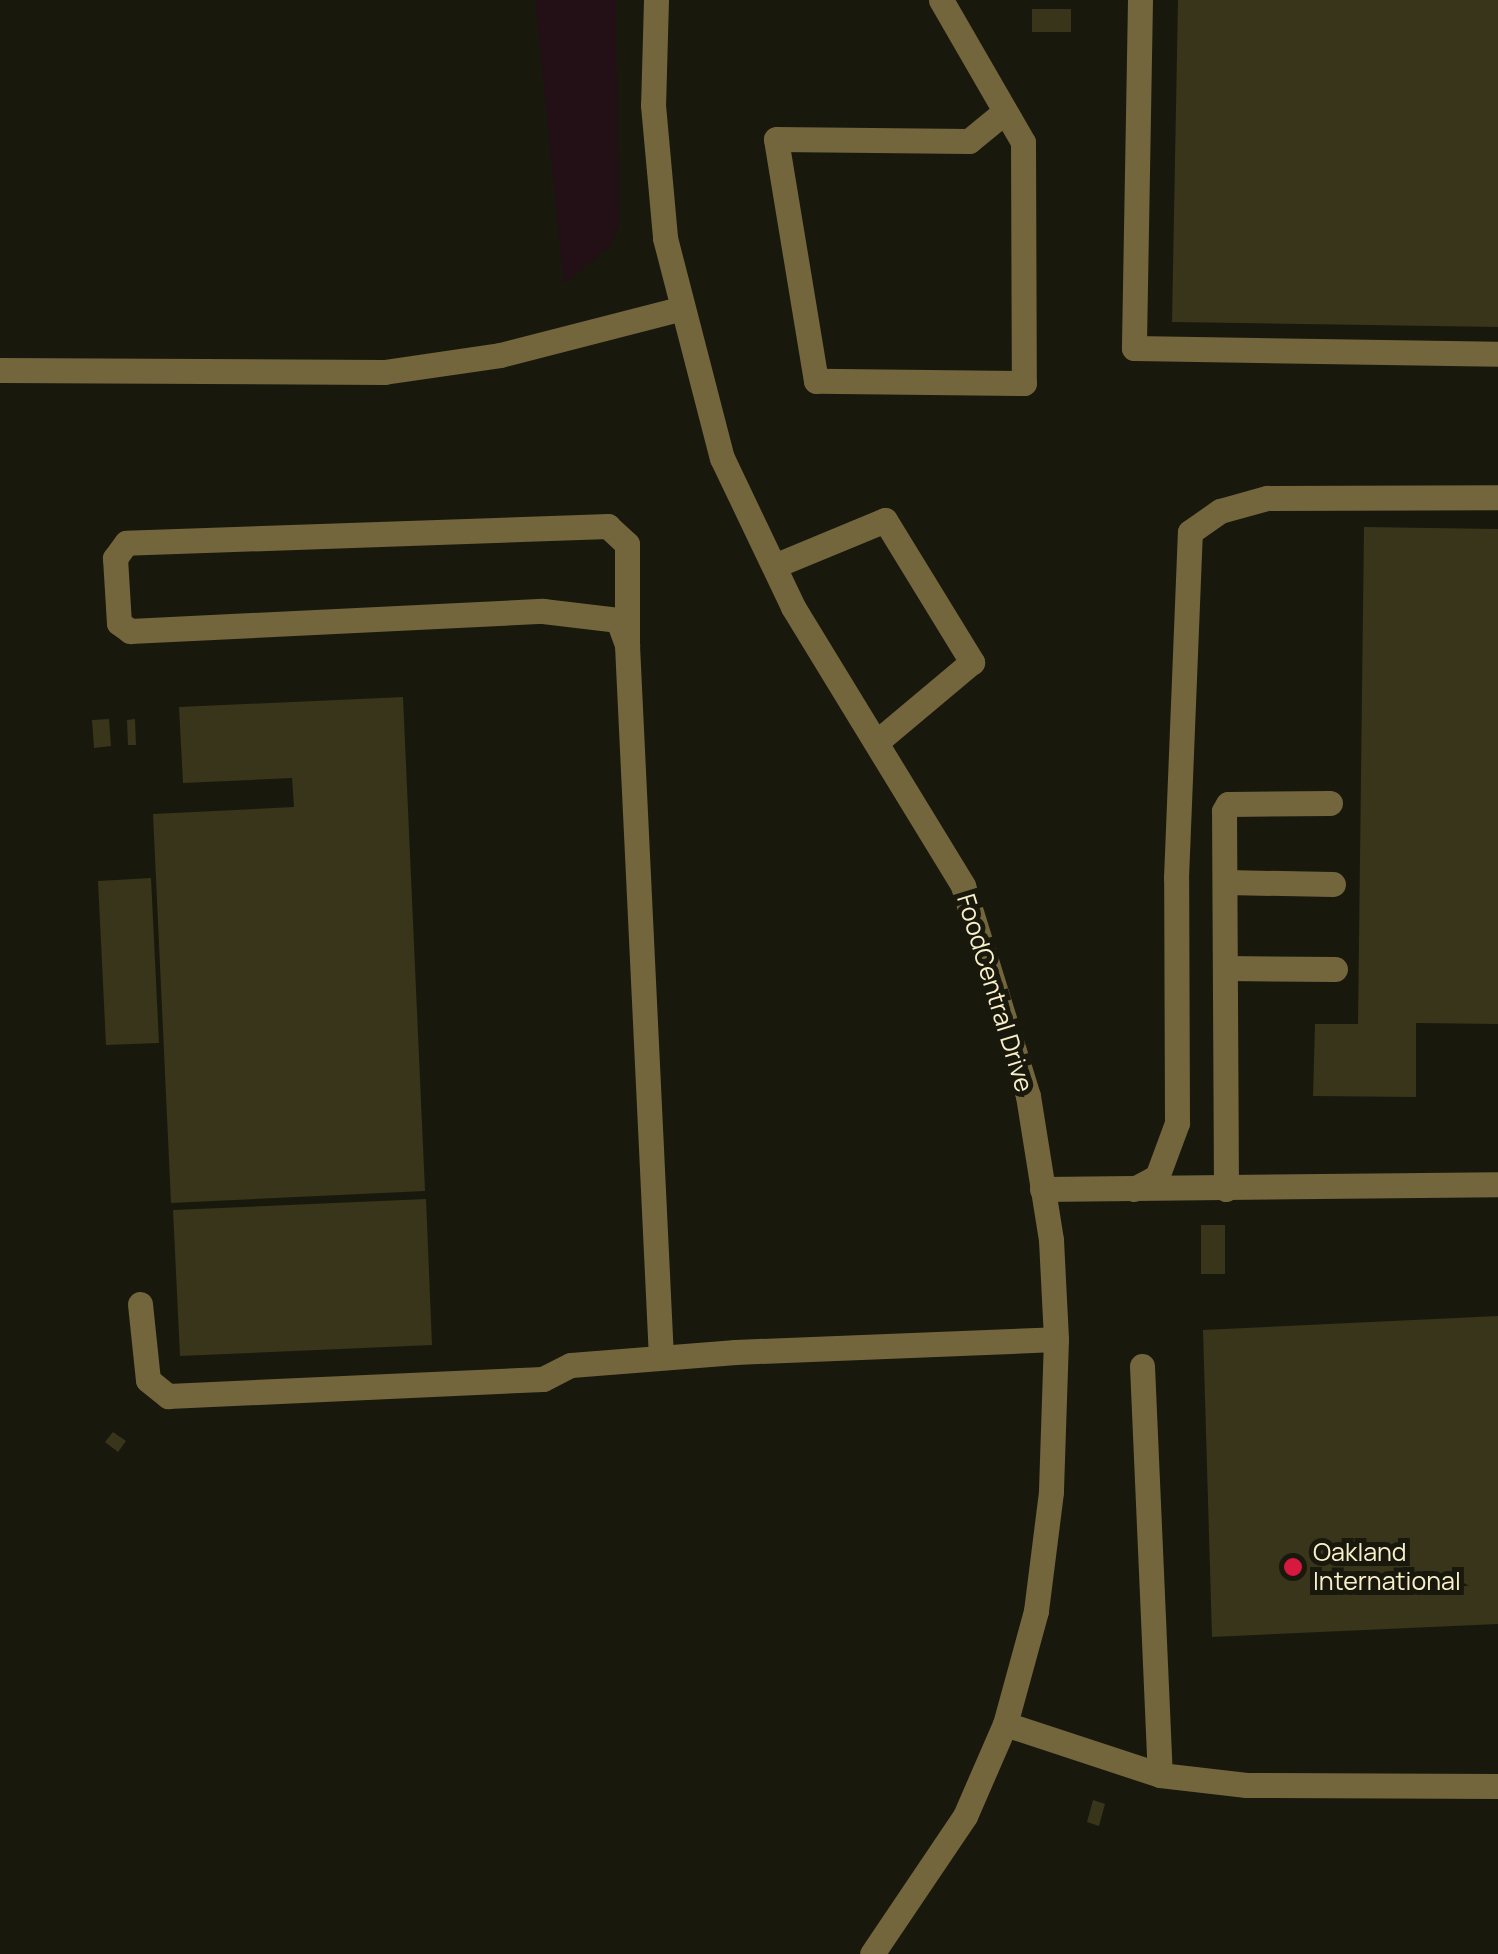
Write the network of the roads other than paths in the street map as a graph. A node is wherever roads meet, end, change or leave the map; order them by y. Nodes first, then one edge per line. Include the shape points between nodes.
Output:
1 (656, 0) edge
2 (941, 0) edge
3 (1140, 0) edge
4 (1002, 114) junction
5 (679, 309) junction
6 (1498, 354) edge
7 (0, 370) edge
8 (1498, 496) edge
9 (774, 566) junction
10 (627, 644) junction
11 (879, 740) junction
12 (1330, 803) dead end
13 (1224, 882) junction
14 (1334, 884) dead end
15 (1226, 968) junction
16 (1335, 968) dead end
17 (1498, 1184) edge
18 (1226, 1188) junction
19 (1042, 1189) junction
20 (1134, 1189) junction
21 (140, 1304) dead end
22 (1056, 1339) junction
23 (661, 1357) junction
24 (1142, 1366) dead end
25 (1004, 1724) junction
26 (1160, 1774) junction
27 (1498, 1786) edge
28 (872, 1954) edge

1 - 5 street, FoodCentral Drive via 656,164
2 - 4 street
3 - 6 street via 1134,348
4 - 4 street via 1023,142 1024,383 816,381 776,138 969,141
5 - 7 street via 500,355 384,372
5 - 9 street, FoodCentral Drive via 722,458
8 - 20 street via 1266,498 1220,511 1190,532 1176,878 1176,1123 1157,1177
9 - 11 street, FoodCentral Drive
9 - 11 street via 884,520 972,662
10 - 10 street via 627,544 608,526 126,543 115,558 119,623 130,632 564,611 618,620
10 - 23 street
11 - 19 street, FoodCentral Drive via 962,886 1028,1096
12 - 13 street via 1228,804
13 - 14 street
13 - 15 street
15 - 16 street
15 - 18 street
17 - 18 street
18 - 20 street
19 - 20 street
19 - 22 street, FoodCentral Drive
21 - 23 street via 148,1380 168,1396 542,1378 571,1365
22 - 23 street
22 - 25 street, FoodCentral Drive via 1051,1492 1036,1612
24 - 26 street
25 - 26 street
25 - 28 street, FoodCentral Drive via 964,1816
26 - 27 street via 1246,1784

